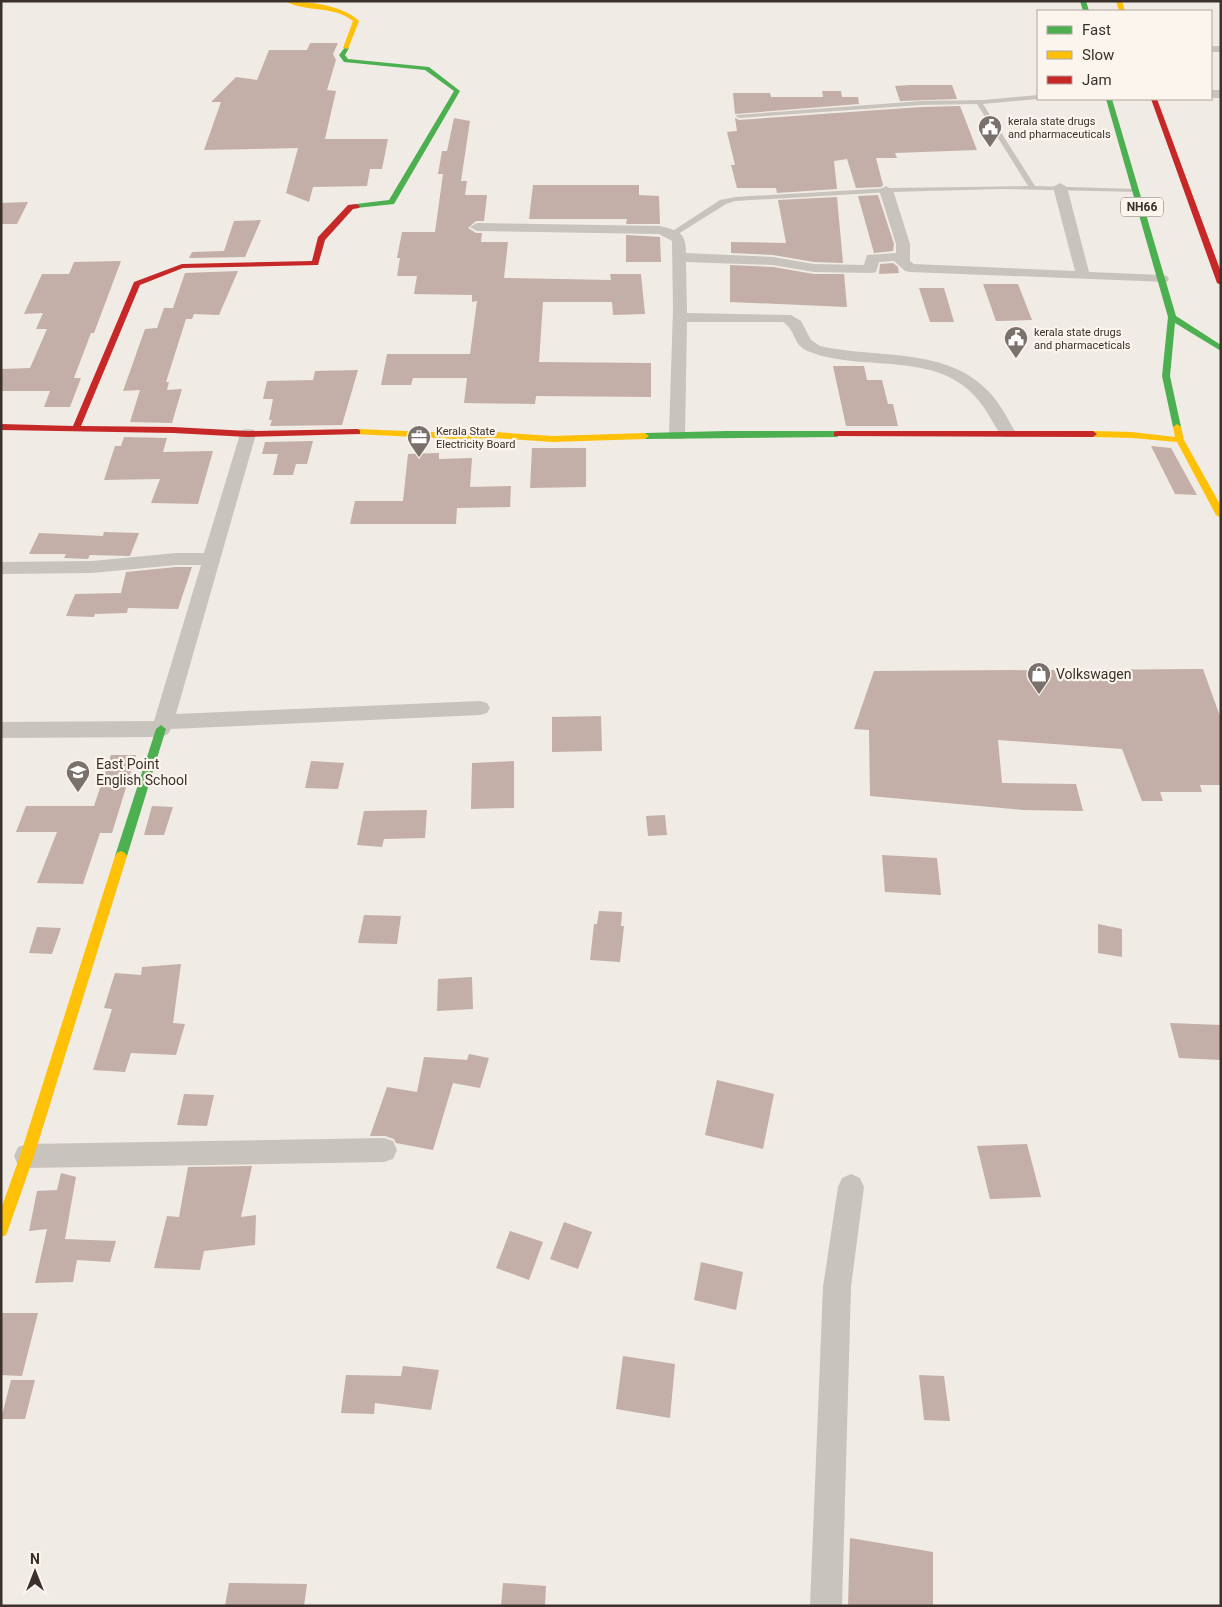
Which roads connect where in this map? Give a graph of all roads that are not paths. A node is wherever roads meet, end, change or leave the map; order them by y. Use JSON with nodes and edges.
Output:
{"nodes":[{"id":1,"x":288,"y":1,"type":"edge"},
{"id":2,"x":1037,"y":96,"type":"edge"},
{"id":3,"x":1109,"y":100,"type":"edge"},
{"id":4,"x":1154,"y":100,"type":"edge"},
{"id":5,"x":980,"y":102,"type":"junction"},
{"id":6,"x":739,"y":116,"type":"dead end"},
{"id":7,"x":1032,"y":187,"type":"junction"},
{"id":8,"x":1060,"y":187,"type":"junction"},
{"id":9,"x":886,"y":190,"type":"junction"},
{"id":10,"x":1137,"y":191,"type":"junction"},
{"id":11,"x":477,"y":227,"type":"dead end"},
{"id":12,"x":672,"y":234,"type":"junction"},
{"id":13,"x":679,"y":257,"type":"junction"},
{"id":14,"x":902,"y":261,"type":"junction"},
{"id":15,"x":1083,"y":276,"type":"junction"},
{"id":16,"x":1162,"y":279,"type":"junction"},
{"id":17,"x":1221,"y":283,"type":"edge"},
{"id":18,"x":680,"y":317,"type":"junction"},
{"id":19,"x":1172,"y":317,"type":"junction"},
{"id":20,"x":1221,"y":350,"type":"edge"},
{"id":21,"x":1,"y":427,"type":"edge"},
{"id":22,"x":76,"y":428,"type":"junction"},
{"id":23,"x":1008,"y":433,"type":"junction"},
{"id":24,"x":248,"y":434,"type":"junction"},
{"id":25,"x":677,"y":435,"type":"junction"},
{"id":26,"x":1180,"y":440,"type":"junction"},
{"id":27,"x":1221,"y":515,"type":"edge"},
{"id":28,"x":211,"y":559,"type":"junction"},
{"id":29,"x":1,"y":568,"type":"edge"},
{"id":30,"x":480,"y":708,"type":"dead end"},
{"id":31,"x":163,"y":726,"type":"junction"},
{"id":32,"x":1,"y":730,"type":"edge"},
{"id":33,"x":384,"y":1150,"type":"dead end"},
{"id":34,"x":27,"y":1156,"type":"junction"},
{"id":35,"x":851,"y":1188,"type":"dead end"},
{"id":36,"x":1,"y":1230,"type":"edge"},
{"id":37,"x":826,"y":1606,"type":"edge"}],
"edges":[{"from":1,"to":22,"type":"main road"},
{"from":2,"to":5,"type":"lane"},
{"from":3,"to":10,"type":"main road","number":"NH66"},
{"from":4,"to":17,"type":"main road"},
{"from":5,"to":6,"type":"lane"},
{"from":5,"to":7,"type":"lane"},
{"from":7,"to":8,"type":"lane"},
{"from":7,"to":9,"type":"lane"},
{"from":8,"to":10,"type":"lane"},
{"from":8,"to":15,"type":"street"},
{"from":9,"to":12,"type":"lane"},
{"from":9,"to":14,"type":"street"},
{"from":10,"to":16,"type":"main road","number":"NH66"},
{"from":11,"to":12,"type":"street"},
{"from":12,"to":13,"type":"street"},
{"from":13,"to":14,"type":"street"},
{"from":13,"to":18,"type":"street"},
{"from":14,"to":15,"type":"street"},
{"from":15,"to":16,"type":"street"},
{"from":16,"to":19,"type":"main road","number":"NH66"},
{"from":18,"to":23,"type":"street"},
{"from":18,"to":25,"type":"street"},
{"from":19,"to":20,"type":"main road"},
{"from":19,"to":26,"type":"main road","number":"NH66"},
{"from":21,"to":22,"type":"main road"},
{"from":22,"to":24,"type":"main road"},
{"from":23,"to":25,"type":"main road"},
{"from":23,"to":26,"type":"main road"},
{"from":24,"to":25,"type":"main road"},
{"from":24,"to":28,"type":"street"},
{"from":26,"to":27,"type":"main road","number":"NH66"},
{"from":28,"to":29,"type":"street"},
{"from":28,"to":31,"type":"street"},
{"from":30,"to":31,"type":"street"},
{"from":31,"to":32,"type":"street"},
{"from":31,"to":34,"type":"main road"},
{"from":33,"to":34,"type":"street"},
{"from":34,"to":36,"type":"main road"},
{"from":35,"to":37,"type":"street"}]}
